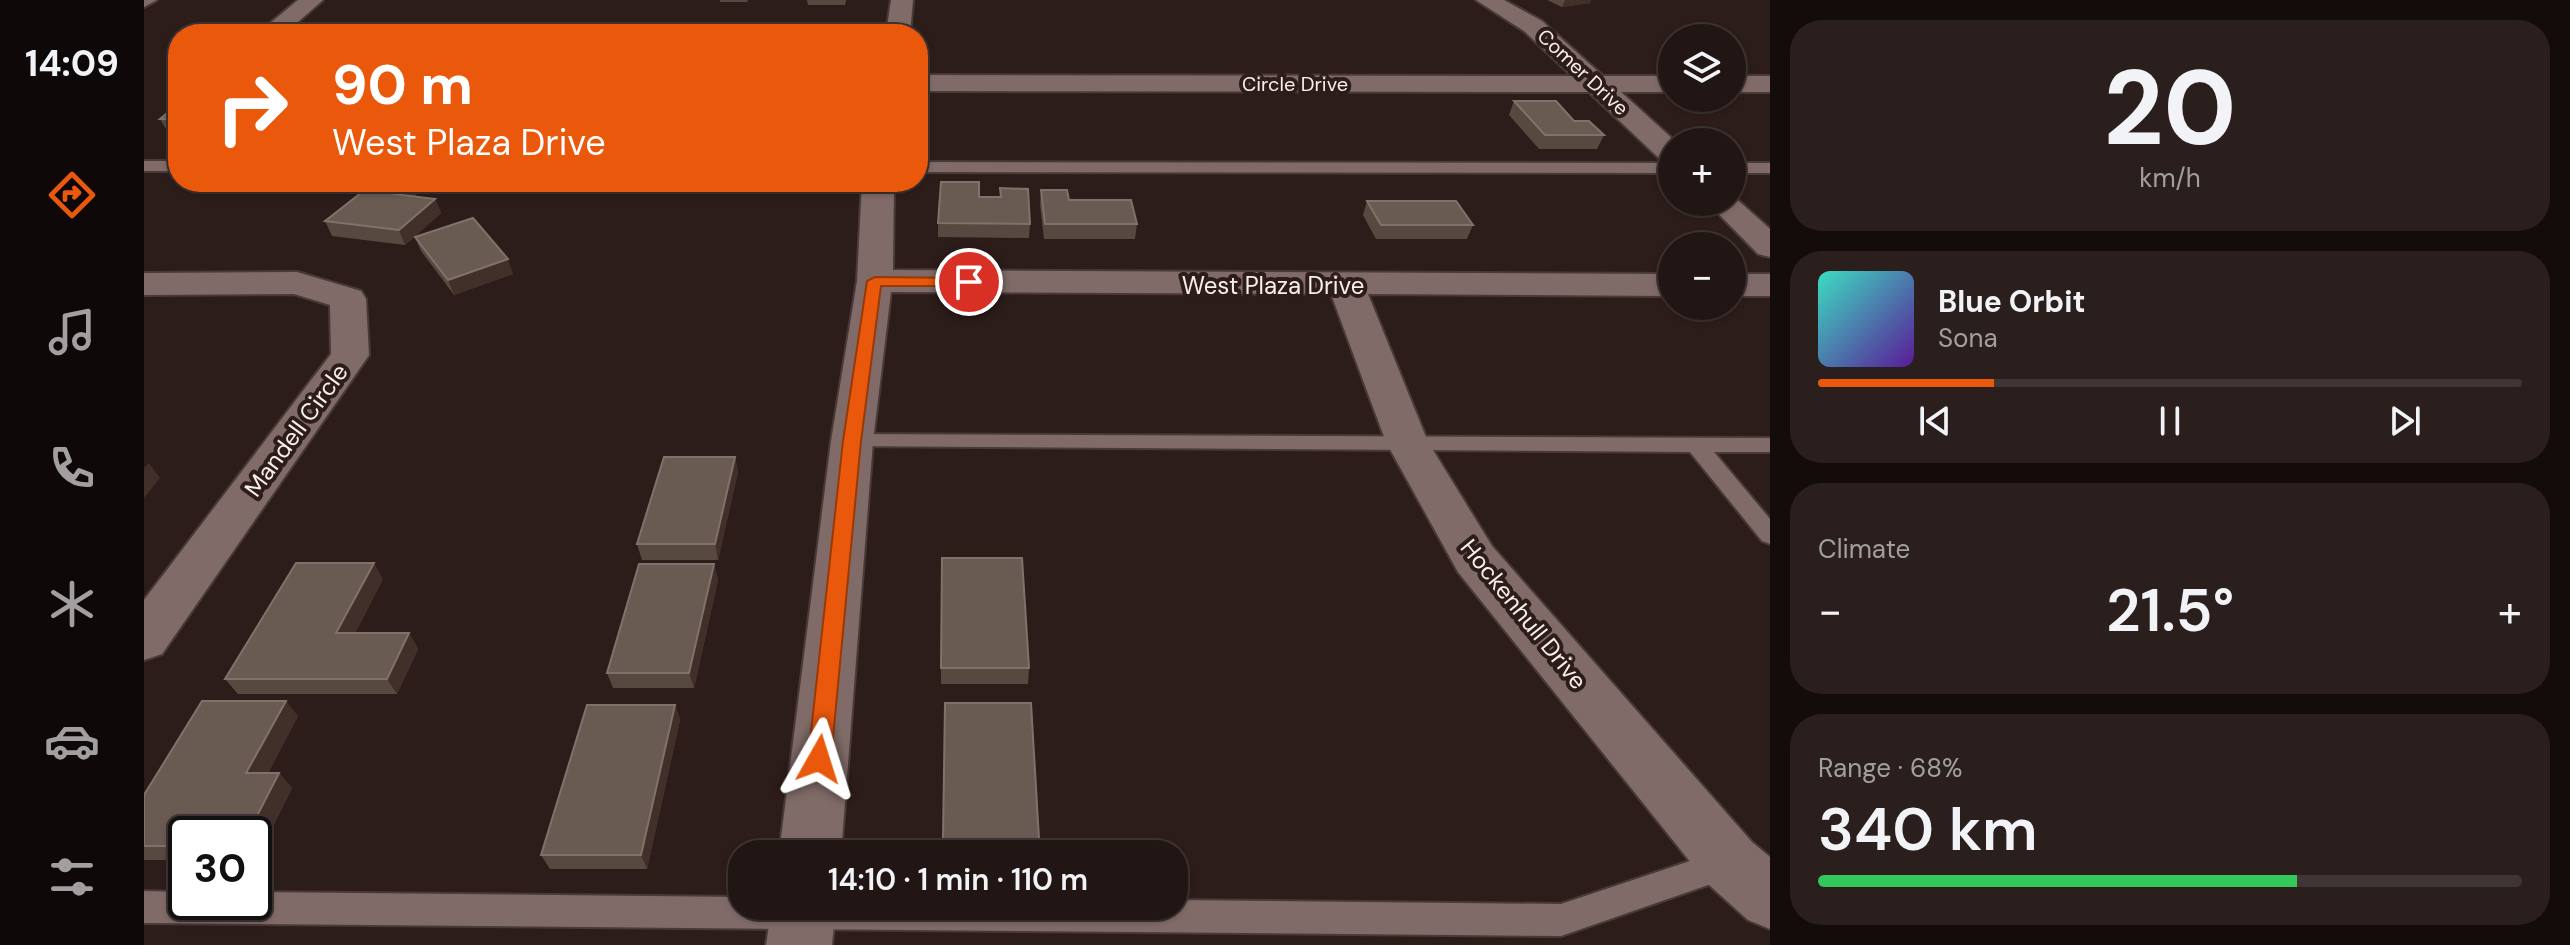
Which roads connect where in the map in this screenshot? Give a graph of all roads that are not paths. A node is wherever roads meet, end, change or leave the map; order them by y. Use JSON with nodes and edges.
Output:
{"nodes":[{"id":1,"x":151,"y":0,"type":"edge"},
{"id":2,"x":312,"y":0,"type":"edge"},
{"id":3,"x":902,"y":0,"type":"edge"},
{"id":4,"x":1487,"y":0,"type":"edge"},
{"id":5,"x":144,"y":4,"type":"edge"},
{"id":6,"x":282,"y":24,"type":"edge"},
{"id":7,"x":899,"y":24,"type":"edge"},
{"id":8,"x":928,"y":83,"type":"edge"},
{"id":9,"x":1596,"y":84,"type":"junction"},
{"id":10,"x":1658,"y":84,"type":"edge"},
{"id":11,"x":1746,"y":84,"type":"edge"},
{"id":12,"x":1770,"y":84,"type":"edge"},
{"id":13,"x":1658,"y":141,"type":"edge"},
{"id":14,"x":144,"y":166,"type":"edge"},
{"id":15,"x":168,"y":166,"type":"edge"},
{"id":16,"x":928,"y":167,"type":"edge"},
{"id":17,"x":1658,"y":168,"type":"edge"},
{"id":18,"x":1746,"y":168,"type":"edge"},
{"id":19,"x":1770,"y":168,"type":"edge"},
{"id":20,"x":878,"y":192,"type":"edge"},
{"id":21,"x":1738,"y":216,"type":"edge"},
{"id":22,"x":1770,"y":247,"type":"edge"},
{"id":23,"x":875,"y":281,"type":"junction"},
{"id":24,"x":144,"y":284,"type":"edge"},
{"id":25,"x":1346,"y":285,"type":"junction"},
{"id":26,"x":1658,"y":285,"type":"edge"},
{"id":27,"x":1746,"y":285,"type":"edge"},
{"id":28,"x":1770,"y":285,"type":"edge"},
{"id":29,"x":852,"y":441,"type":"junction"},
{"id":30,"x":1407,"y":442,"type":"junction"},
{"id":31,"x":1696,"y":445,"type":"junction"},
{"id":32,"x":1770,"y":445,"type":"edge"},
{"id":33,"x":1770,"y":535,"type":"edge"},
{"id":34,"x":144,"y":639,"type":"edge"},
{"id":35,"x":811,"y":840,"type":"edge"},
{"id":36,"x":1730,"y":863,"type":"junction"},
{"id":37,"x":1770,"y":898,"type":"edge"},
{"id":38,"x":728,"y":905,"type":"edge"},
{"id":39,"x":144,"y":907,"type":"edge"},
{"id":40,"x":1188,"y":913,"type":"edge"}],
"edges":[{"from":1,"to":5,"type":"lane"},
{"from":2,"to":6,"type":"street"},
{"from":3,"to":7,"type":"street"},
{"from":4,"to":9,"type":"street","name":"Comer Drive"},
{"from":8,"to":9,"type":"street","name":"Circle Drive"},
{"from":9,"to":10,"type":"street","name":"Circle Drive"},
{"from":9,"to":13,"type":"street","name":"Comer Drive"},
{"from":11,"to":12,"type":"street"},
{"from":14,"to":15,"type":"lane"},
{"from":16,"to":17,"type":"lane"},
{"from":18,"to":19,"type":"lane"},
{"from":20,"to":23,"type":"street"},
{"from":21,"to":22,"type":"street"},
{"from":23,"to":25,"type":"street","name":"West Plaza Drive"},
{"from":23,"to":29,"type":"street"},
{"from":24,"to":34,"type":"street","name":"Mandell Circle"},
{"from":25,"to":26,"type":"street","name":"West Plaza Drive"},
{"from":25,"to":30,"type":"street","name":"Hockenhull Drive"},
{"from":27,"to":28,"type":"street"},
{"from":29,"to":30,"type":"lane"},
{"from":29,"to":35,"type":"street"},
{"from":30,"to":31,"type":"lane"},
{"from":30,"to":36,"type":"street","name":"Hockenhull Drive"},
{"from":31,"to":32,"type":"lane"},
{"from":31,"to":33,"type":"lane"},
{"from":36,"to":37,"type":"street","name":"Hockenhull Drive"},
{"from":36,"to":40,"type":"lane"},
{"from":38,"to":39,"type":"lane"}]}
